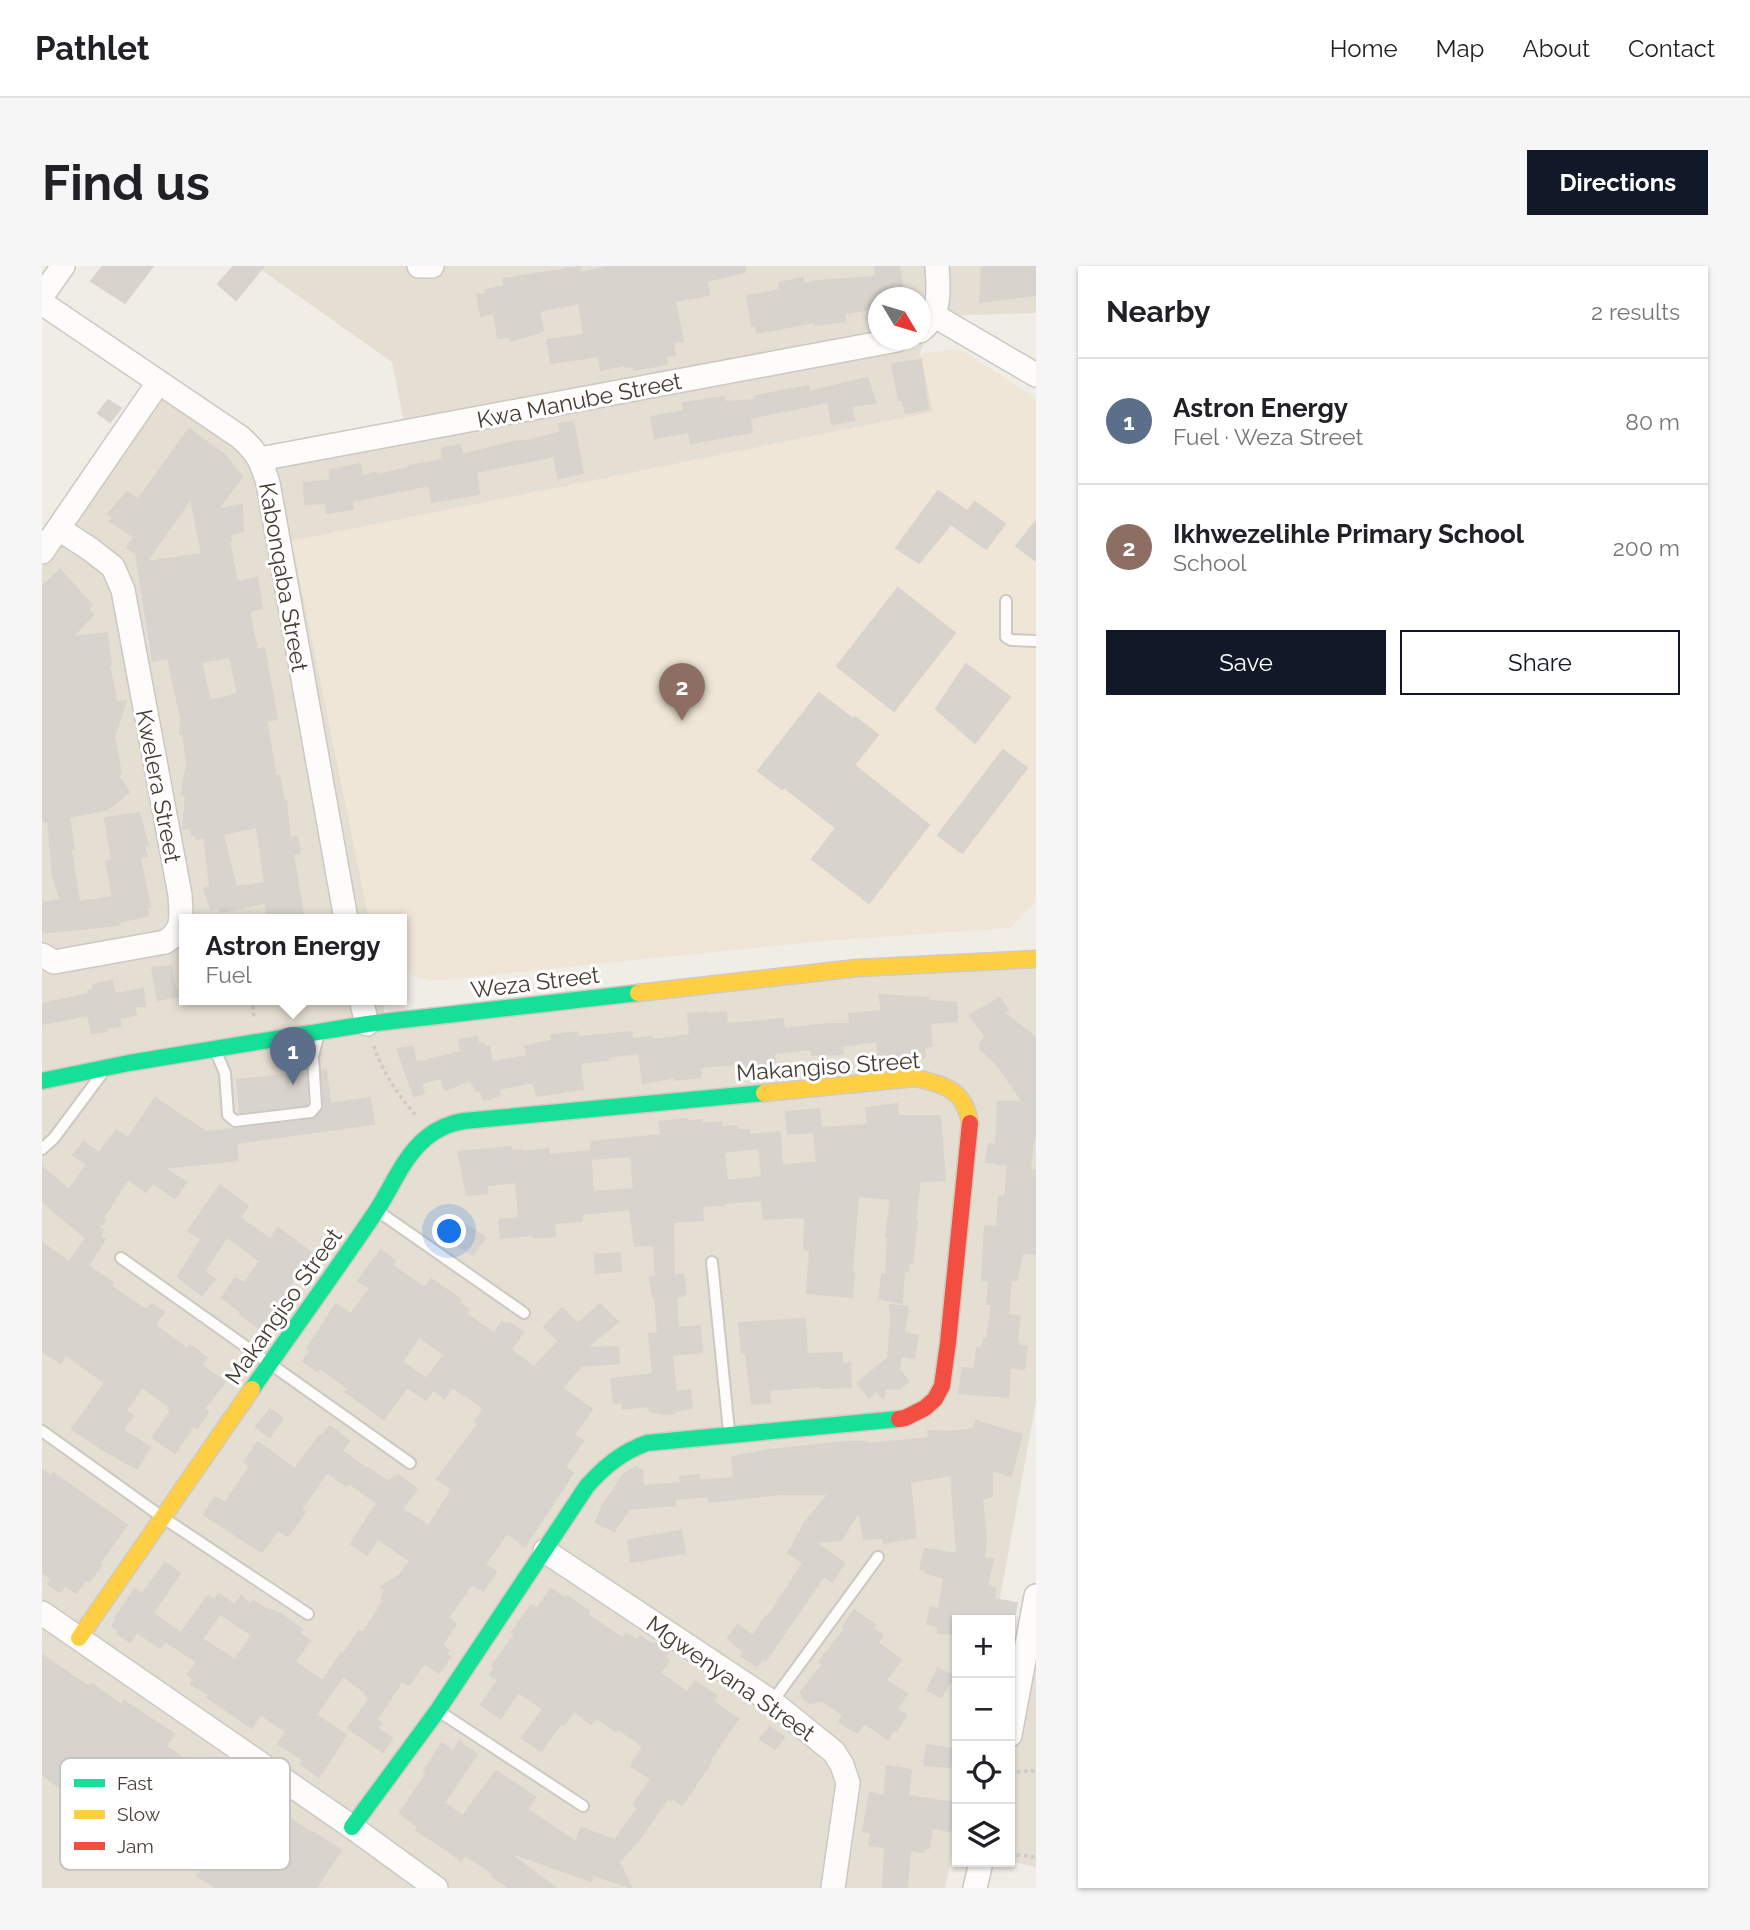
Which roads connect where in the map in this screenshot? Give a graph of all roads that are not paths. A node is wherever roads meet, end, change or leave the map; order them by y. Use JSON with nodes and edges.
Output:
{"nodes":[{"id":1,"x":63,"y":266,"type":"edge"},
{"id":2,"x":419,"y":266,"type":"edge"},
{"id":3,"x":432,"y":266,"type":"edge"},
{"id":4,"x":937,"y":266,"type":"edge"},
{"id":5,"x":42,"y":296,"type":"edge"},
{"id":6,"x":42,"y":303,"type":"edge"},
{"id":7,"x":931,"y":317,"type":"edge"},
{"id":8,"x":931,"y":325,"type":"edge"},
{"id":9,"x":868,"y":345,"type":"edge"},
{"id":10,"x":1036,"y":375,"type":"edge"},
{"id":11,"x":158,"y":383,"type":"junction"},
{"id":12,"x":260,"y":459,"type":"junction"},
{"id":13,"x":59,"y":529,"type":"junction"},
{"id":14,"x":42,"y":552,"type":"edge"},
{"id":15,"x":1006,"y":601,"type":"dead end"},
{"id":16,"x":1036,"y":641,"type":"edge"},
{"id":17,"x":181,"y":914,"type":"edge"},
{"id":18,"x":345,"y":914,"type":"edge"},
{"id":19,"x":179,"y":928,"type":"edge"},
{"id":20,"x":42,"y":955,"type":"edge"},
{"id":21,"x":1036,"y":959,"type":"edge"},
{"id":22,"x":363,"y":1005,"type":"edge"},
{"id":23,"x":367,"y":1024,"type":"junction"},
{"id":24,"x":318,"y":1032,"type":"junction"},
{"id":25,"x":215,"y":1049,"type":"junction"},
{"id":26,"x":106,"y":1068,"type":"junction"},
{"id":27,"x":42,"y":1081,"type":"edge"},
{"id":28,"x":42,"y":1149,"type":"edge"},
{"id":29,"x":377,"y":1210,"type":"junction"},
{"id":30,"x":121,"y":1258,"type":"dead end"},
{"id":31,"x":712,"y":1262,"type":"dead end"},
{"id":32,"x":524,"y":1312,"type":"dead end"},
{"id":33,"x":270,"y":1364,"type":"junction"},
{"id":34,"x":42,"y":1431,"type":"edge"},
{"id":35,"x":729,"y":1434,"type":"junction"},
{"id":36,"x":410,"y":1463,"type":"dead end"},
{"id":37,"x":162,"y":1517,"type":"junction"},
{"id":38,"x":545,"y":1551,"type":"junction"},
{"id":39,"x":877,"y":1557,"type":"dead end"},
{"id":40,"x":1036,"y":1596,"type":"edge"},
{"id":41,"x":42,"y":1613,"type":"edge"},
{"id":42,"x":308,"y":1614,"type":"dead end"},
{"id":43,"x":79,"y":1638,"type":"junction"},
{"id":44,"x":772,"y":1702,"type":"junction"},
{"id":45,"x":1015,"y":1708,"type":"edge"},
{"id":46,"x":438,"y":1710,"type":"junction"},
{"id":47,"x":252,"y":1758,"type":"edge"},
{"id":48,"x":290,"y":1784,"type":"edge"},
{"id":49,"x":583,"y":1806,"type":"dead end"},
{"id":50,"x":352,"y":1827,"type":"junction"},
{"id":51,"x":980,"y":1867,"type":"edge"},
{"id":52,"x":436,"y":1888,"type":"edge"},
{"id":53,"x":833,"y":1888,"type":"edge"},
{"id":54,"x":975,"y":1888,"type":"edge"}],
"edges":[{"from":1,"to":5,"type":"street"},
{"from":2,"to":3,"type":"street"},
{"from":4,"to":7,"type":"street"},
{"from":6,"to":11,"type":"street","name":"Kabonqaba Street"},
{"from":8,"to":10,"type":"street"},
{"from":9,"to":12,"type":"street","name":"Kwa Manube Street"},
{"from":11,"to":12,"type":"street","name":"Kabonqaba Street"},
{"from":11,"to":13,"type":"street"},
{"from":12,"to":18,"type":"street","name":"Kabonqaba Street"},
{"from":13,"to":14,"type":"street"},
{"from":13,"to":17,"type":"street","name":"Kwelera Street"},
{"from":15,"to":16,"type":"lane"},
{"from":19,"to":20,"type":"street","name":"Kwelera Street"},
{"from":21,"to":23,"type":"street","name":"Weza Street"},
{"from":22,"to":23,"type":"street"},
{"from":23,"to":24,"type":"street","name":"Weza Street"},
{"from":24,"to":25,"type":"street","name":"Weza Street"},
{"from":24,"to":25,"type":"lane"},
{"from":25,"to":26,"type":"street","name":"Weza Street"},
{"from":26,"to":27,"type":"street","name":"Weza Street"},
{"from":26,"to":28,"type":"lane"},
{"from":29,"to":32,"type":"lane"},
{"from":29,"to":33,"type":"street","name":"Makangiso Street"},
{"from":29,"to":35,"type":"street","name":"Makangiso Street"},
{"from":30,"to":33,"type":"lane"},
{"from":31,"to":35,"type":"lane"},
{"from":33,"to":36,"type":"lane"},
{"from":33,"to":37,"type":"street","name":"Makangiso Street"},
{"from":34,"to":37,"type":"lane"},
{"from":35,"to":38,"type":"street","name":"Makangiso Street"},
{"from":37,"to":42,"type":"lane"},
{"from":37,"to":43,"type":"street","name":"Makangiso Street"},
{"from":38,"to":44,"type":"street","name":"Mgwenyana Street"},
{"from":38,"to":46,"type":"street","name":"Makangiso Street"},
{"from":39,"to":44,"type":"lane"},
{"from":40,"to":45,"type":"street"},
{"from":41,"to":43,"type":"street"},
{"from":43,"to":47,"type":"street"},
{"from":44,"to":53,"type":"street","name":"Mgwenyana Street"},
{"from":46,"to":49,"type":"lane"},
{"from":46,"to":50,"type":"street","name":"Makangiso Street"},
{"from":48,"to":50,"type":"street"},
{"from":50,"to":52,"type":"street"},
{"from":51,"to":54,"type":"street"}]}
